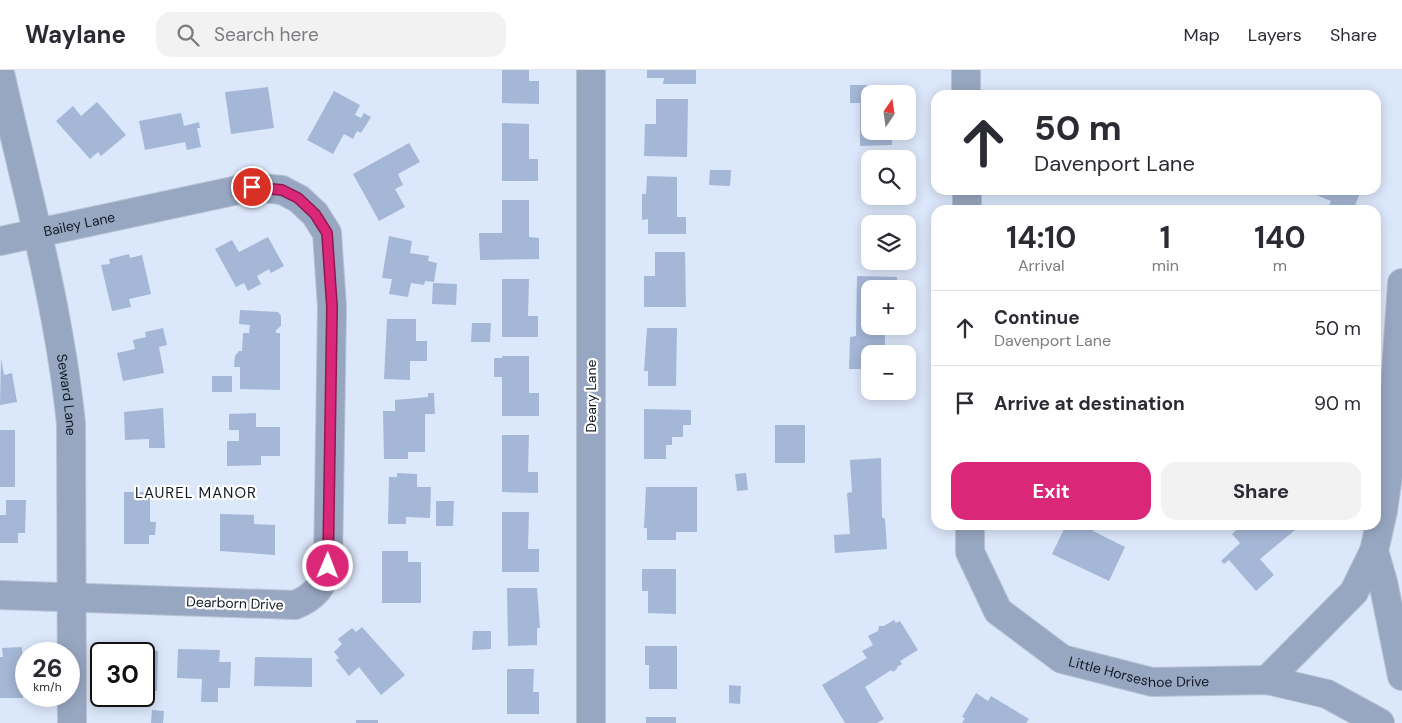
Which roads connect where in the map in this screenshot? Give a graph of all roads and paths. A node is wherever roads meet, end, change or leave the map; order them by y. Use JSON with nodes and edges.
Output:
{"nodes":[{"id":1,"x":591,"y":70,"type":"edge"},
{"id":2,"x":966,"y":70,"type":"edge"},
{"id":3,"x":0,"y":73,"type":"edge"},
{"id":4,"x":966,"y":90,"type":"edge"},
{"id":5,"x":36,"y":232,"type":"junction"},
{"id":6,"x":0,"y":241,"type":"edge"},
{"id":7,"x":1402,"y":283,"type":"edge"},
{"id":8,"x":331,"y":415,"type":"joint"},
{"id":9,"x":1381,"y":520,"type":"edge"},
{"id":10,"x":970,"y":530,"type":"edge"},
{"id":11,"x":1379,"y":530,"type":"edge"},
{"id":12,"x":1374,"y":551,"type":"junction"},
{"id":13,"x":0,"y":595,"type":"edge"},
{"id":14,"x":73,"y":597,"type":"junction"},
{"id":15,"x":1402,"y":676,"type":"edge"},
{"id":16,"x":1267,"y":680,"type":"junction"},
{"id":17,"x":591,"y":722,"type":"edge"},
{"id":18,"x":72,"y":723,"type":"edge"},
{"id":19,"x":1380,"y":723,"type":"edge"}],
"edges":[{"from":1,"to":17,"type":"street","name":"Deary Lane"},
{"from":2,"to":4,"type":"street"},
{"from":3,"to":5,"type":"street","name":"Seward Lane"},
{"from":5,"to":6,"type":"street","name":"Bailey Lane"},
{"from":5,"to":8,"type":"street","name":"Bailey Lane"},
{"from":5,"to":14,"type":"street","name":"Seward Lane"},
{"from":7,"to":9,"type":"street"},
{"from":8,"to":14,"type":"street","name":"Dearborn Drive"},
{"from":10,"to":16,"type":"street","name":"Little Horseshoe Drive"},
{"from":11,"to":12,"type":"street"},
{"from":12,"to":15,"type":"street"},
{"from":12,"to":16,"type":"street"},
{"from":13,"to":14,"type":"street","name":"Dearborn Drive"},
{"from":14,"to":18,"type":"street","name":"Seward Lane"},
{"from":16,"to":19,"type":"street","name":"Little Horseshoe Drive"}]}
